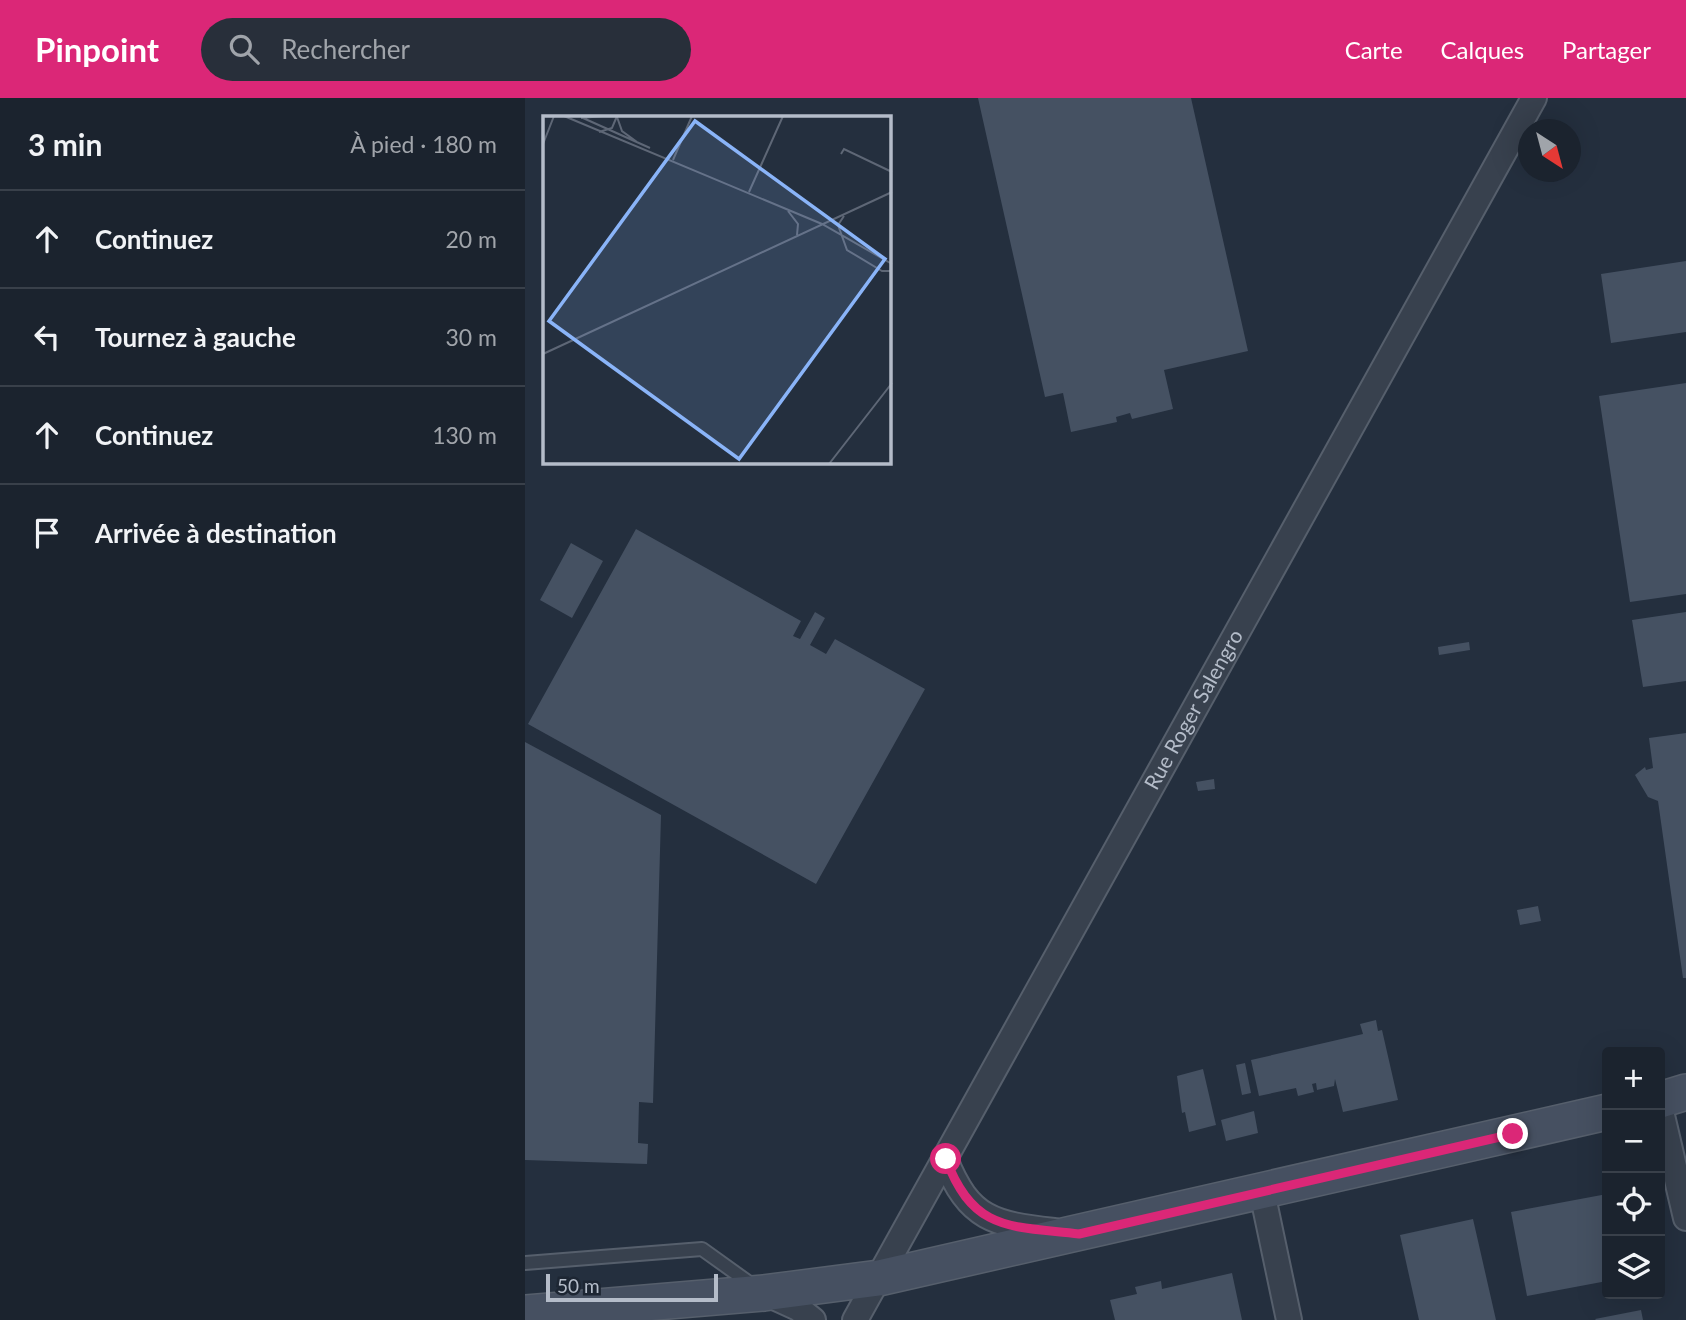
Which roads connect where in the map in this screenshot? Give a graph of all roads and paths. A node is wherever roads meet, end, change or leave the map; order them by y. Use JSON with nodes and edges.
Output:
{"nodes":[{"id":1,"x":1534,"y":98,"type":"edge"},
{"id":2,"x":1686,"y":1094,"type":"edge"},
{"id":3,"x":1665,"y":1099,"type":"edge"},
{"id":4,"x":1661,"y":1110,"type":"edge"},
{"id":5,"x":1602,"y":1113,"type":"edge"},
{"id":6,"x":946,"y":1159,"type":"junction"},
{"id":7,"x":1262,"y":1192,"type":"junction"},
{"id":8,"x":1686,"y":1218,"type":"edge"},
{"id":9,"x":1079,"y":1234,"type":"junction"},
{"id":10,"x":525,"y":1263,"type":"edge"},
{"id":11,"x":879,"y":1278,"type":"junction"},
{"id":12,"x":764,"y":1293,"type":"junction"},
{"id":13,"x":525,"y":1314,"type":"edge"},
{"id":14,"x":813,"y":1320,"type":"edge"},
{"id":15,"x":855,"y":1320,"type":"edge"},
{"id":16,"x":1289,"y":1320,"type":"edge"}],
"edges":[{"from":1,"to":6,"type":"street","name":"Rue Roger Salengro"},
{"from":2,"to":3,"type":"street"},
{"from":4,"to":8,"type":"street"},
{"from":5,"to":7,"type":"street"},
{"from":6,"to":9,"type":"street"},
{"from":6,"to":11,"type":"street","name":"Rue Roger Salengro"},
{"from":7,"to":9,"type":"street"},
{"from":7,"to":16,"type":"street"},
{"from":9,"to":11,"type":"street"},
{"from":10,"to":12,"type":"lane"},
{"from":11,"to":12,"type":"street"},
{"from":11,"to":15,"type":"street","name":"Rue Roger Salengro"},
{"from":12,"to":13,"type":"street"},
{"from":12,"to":14,"type":"street"}]}
